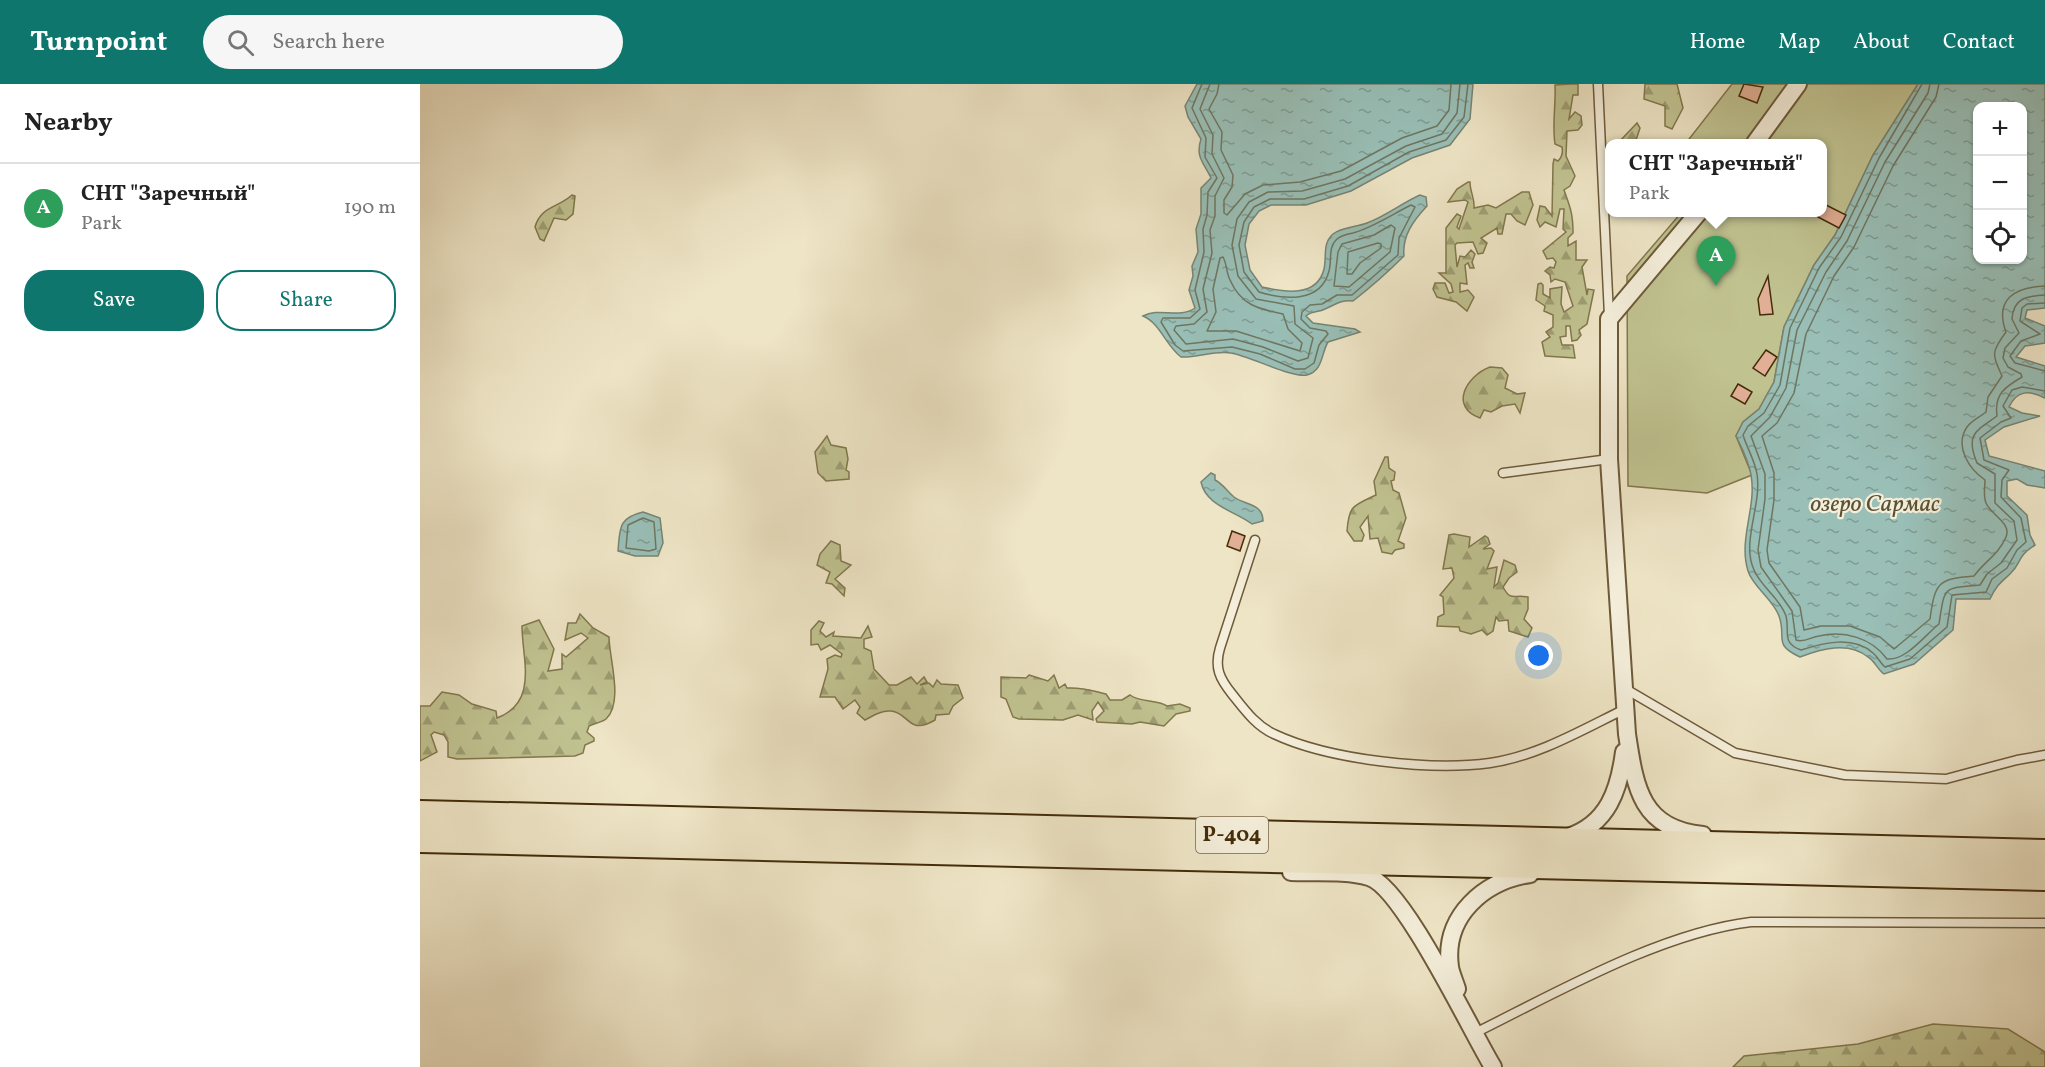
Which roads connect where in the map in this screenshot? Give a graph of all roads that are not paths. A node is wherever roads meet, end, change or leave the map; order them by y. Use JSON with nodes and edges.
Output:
{"nodes":[{"id":1,"x":1598,"y":84,"type":"edge"},
{"id":2,"x":1798,"y":84,"type":"edge"},
{"id":3,"x":1759,"y":139,"type":"edge"},
{"id":4,"x":1696,"y":217,"type":"edge"},
{"id":5,"x":1609,"y":319,"type":"junction"},
{"id":6,"x":1609,"y":459,"type":"junction"},
{"id":7,"x":1503,"y":473,"type":"dead end"},
{"id":8,"x":1255,"y":540,"type":"dead end"},
{"id":9,"x":1624,"y":688,"type":"junction"},
{"id":10,"x":1625,"y":709,"type":"junction"},
{"id":11,"x":1627,"y":734,"type":"junction"},
{"id":12,"x":2045,"y":755,"type":"edge"},
{"id":13,"x":420,"y":815,"type":"edge"},
{"id":14,"x":420,"y":838,"type":"edge"},
{"id":15,"x":1531,"y":843,"type":"junction"},
{"id":16,"x":1880,"y":851,"type":"junction"},
{"id":17,"x":1093,"y":854,"type":"junction"},
{"id":18,"x":2045,"y":854,"type":"edge"},
{"id":19,"x":1583,"y":866,"type":"junction"},
{"id":20,"x":2045,"y":876,"type":"edge"},
{"id":21,"x":2045,"y":923,"type":"edge"},
{"id":22,"x":1470,"y":1026,"type":"junction"},
{"id":23,"x":1493,"y":1067,"type":"edge"}],
"edges":[{"from":1,"to":5,"type":"lane"},
{"from":2,"to":3,"type":"street"},
{"from":4,"to":5,"type":"street"},
{"from":5,"to":6,"type":"street"},
{"from":6,"to":7,"type":"lane"},
{"from":6,"to":9,"type":"street"},
{"from":8,"to":10,"type":"lane"},
{"from":9,"to":10,"type":"street"},
{"from":9,"to":12,"type":"lane"},
{"from":10,"to":11,"type":"street"},
{"from":11,"to":15,"type":"street"},
{"from":11,"to":16,"type":"street"},
{"from":13,"to":15,"type":"highway","number":"Р-404"},
{"from":14,"to":17,"type":"highway","number":"Р-404"},
{"from":15,"to":16,"type":"highway","number":"Р-404"},
{"from":16,"to":18,"type":"highway","number":"Р-404"},
{"from":17,"to":19,"type":"highway","number":"Р-404"},
{"from":17,"to":22,"type":"street"},
{"from":19,"to":20,"type":"highway","number":"Р-404"},
{"from":19,"to":22,"type":"street"},
{"from":21,"to":22,"type":"lane"},
{"from":22,"to":23,"type":"street"}]}
